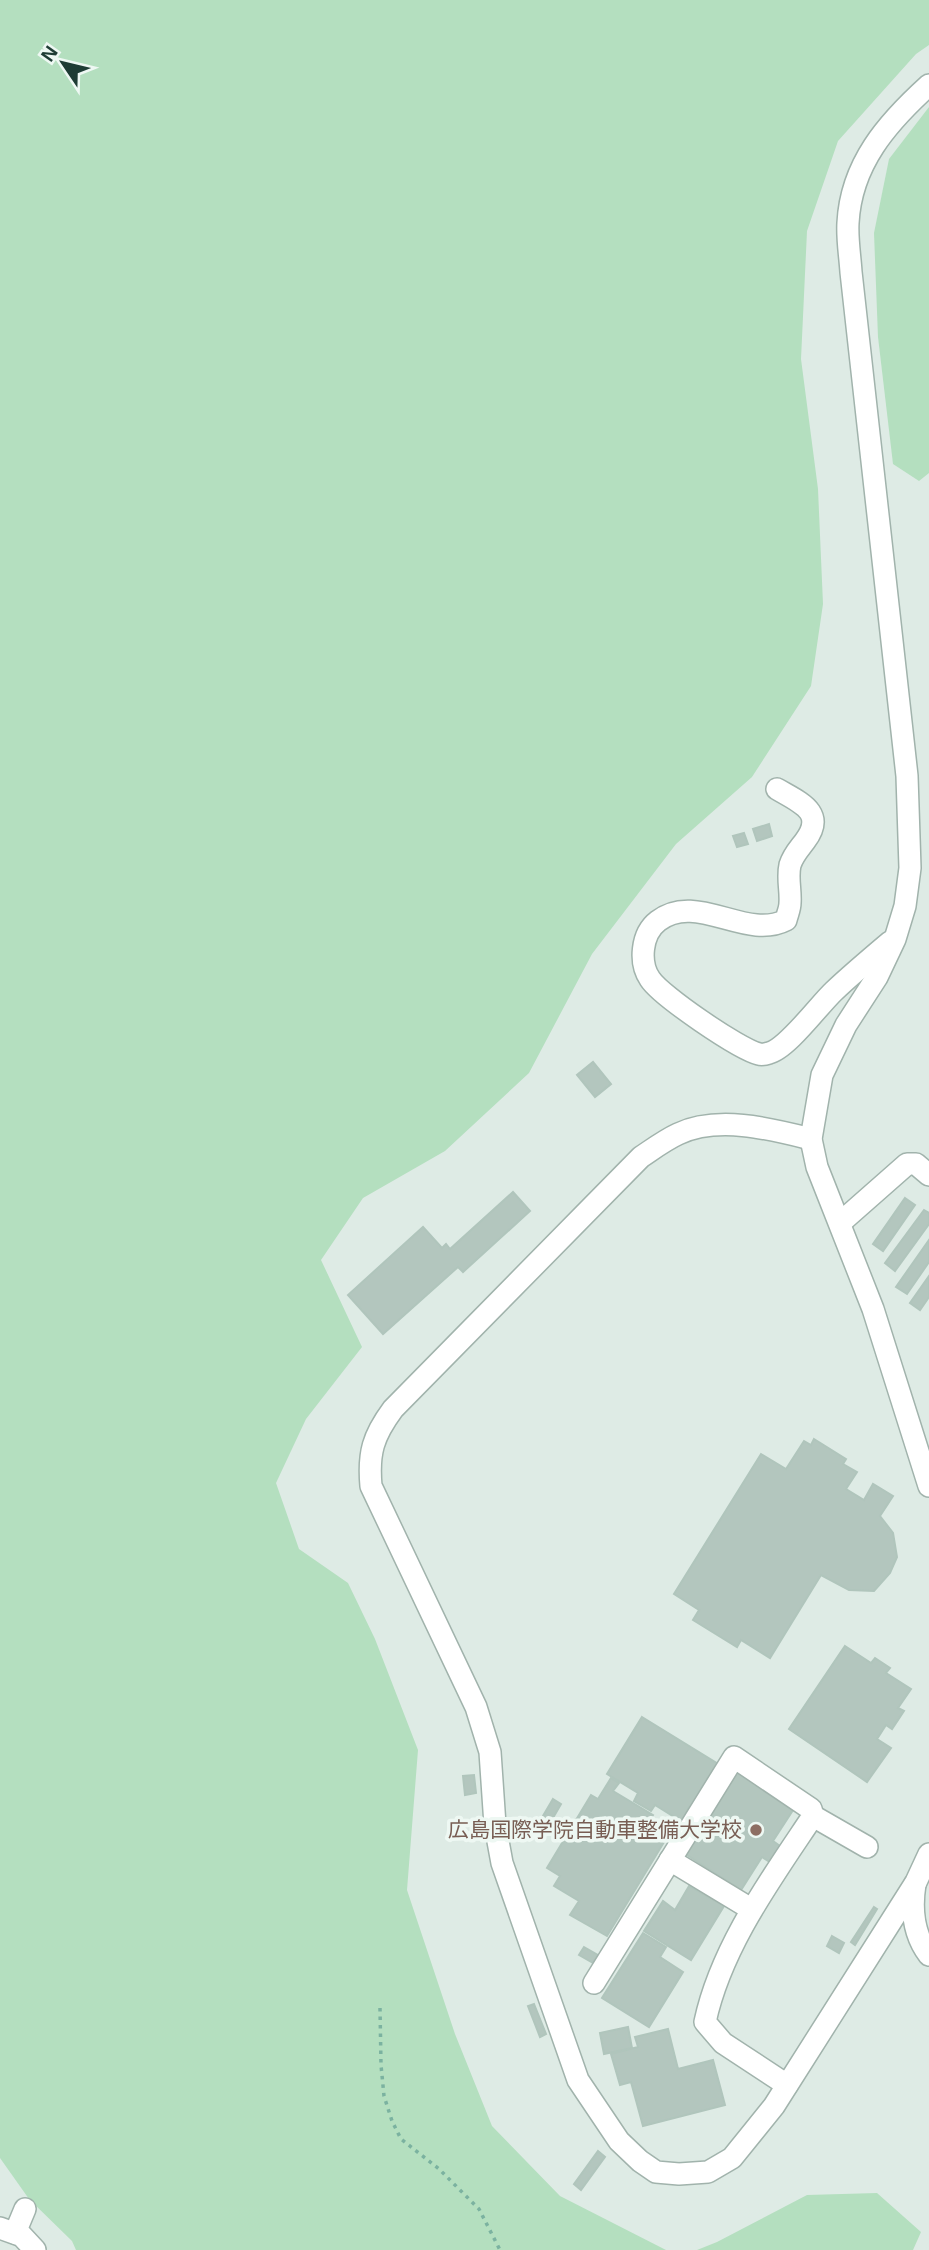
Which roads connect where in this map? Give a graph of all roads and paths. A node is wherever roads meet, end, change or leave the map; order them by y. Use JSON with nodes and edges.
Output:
{"nodes":[{"id":1,"x":929,"y":85,"type":"edge"},
{"id":2,"x":777,"y":789,"type":"dead end"},
{"id":3,"x":895,"y":939,"type":"junction"},
{"id":4,"x":811,"y":1139,"type":"junction"},
{"id":5,"x":929,"y":1175,"type":"edge"},
{"id":6,"x":840,"y":1223,"type":"junction"},
{"id":7,"x":929,"y":1486,"type":"edge"},
{"id":8,"x":813,"y":1816,"type":"junction"},
{"id":9,"x":867,"y":1847,"type":"dead end"},
{"id":10,"x":929,"y":1854,"type":"edge"},
{"id":11,"x":670,"y":1860,"type":"junction"},
{"id":12,"x":916,"y":1882,"type":"junction"},
{"id":13,"x":751,"y":1909,"type":"junction"},
{"id":14,"x":929,"y":1955,"type":"edge"},
{"id":15,"x":594,"y":1983,"type":"dead end"},
{"id":16,"x":380,"y":2008,"type":"dead end"},
{"id":17,"x":787,"y":2085,"type":"junction"},
{"id":18,"x":25,"y":2209,"type":"dead end"},
{"id":19,"x":7,"y":2230,"type":"edge"},
{"id":20,"x":35,"y":2250,"type":"edge"},
{"id":21,"x":500,"y":2250,"type":"edge"}],
"edges":[{"from":1,"to":3,"type":"street"},
{"from":2,"to":3,"type":"street"},
{"from":3,"to":4,"type":"street"},
{"from":4,"to":6,"type":"street"},
{"from":4,"to":17,"type":"street"},
{"from":5,"to":6,"type":"street"},
{"from":6,"to":7,"type":"street"},
{"from":8,"to":9,"type":"street"},
{"from":8,"to":11,"type":"street"},
{"from":8,"to":13,"type":"street"},
{"from":10,"to":12,"type":"street"},
{"from":11,"to":13,"type":"street"},
{"from":11,"to":15,"type":"street"},
{"from":12,"to":14,"type":"street"},
{"from":12,"to":17,"type":"street"},
{"from":13,"to":17,"type":"street"},
{"from":16,"to":21,"type":"path"},
{"from":18,"to":19,"type":"street"},
{"from":19,"to":20,"type":"street"}]}
